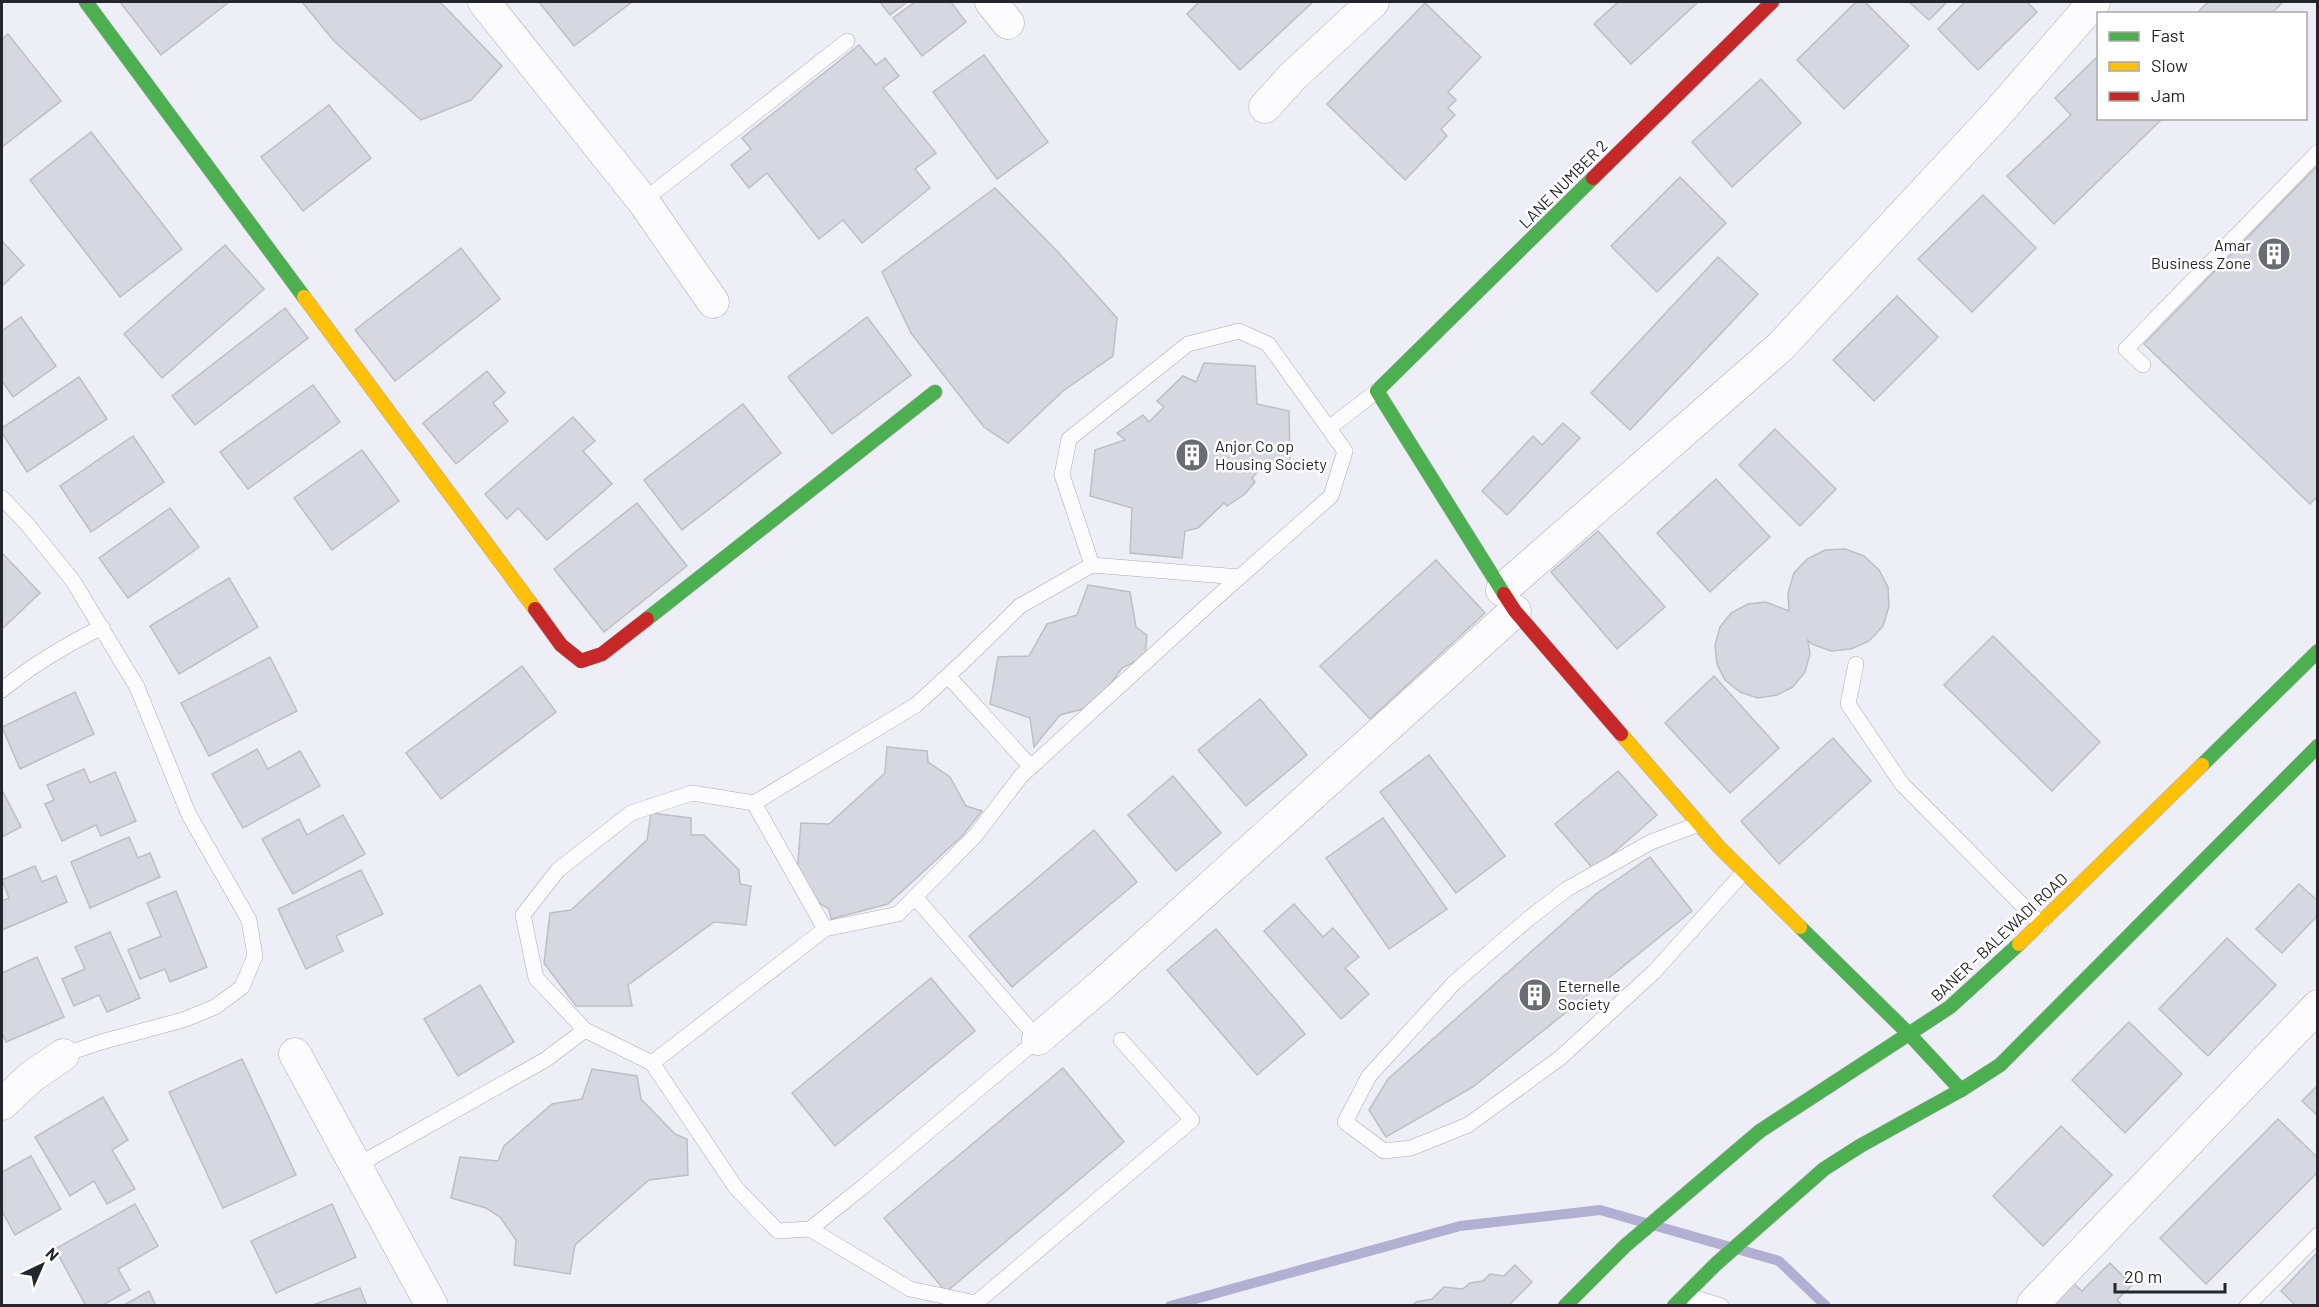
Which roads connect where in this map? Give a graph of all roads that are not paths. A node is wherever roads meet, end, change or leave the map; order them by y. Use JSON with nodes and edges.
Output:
{"nodes":[{"id":1,"x":86,"y":2,"type":"edge"},
{"id":2,"x":484,"y":2,"type":"edge"},
{"id":3,"x":1373,"y":2,"type":"edge"},
{"id":4,"x":1772,"y":2,"type":"edge"},
{"id":5,"x":2094,"y":2,"type":"edge"},
{"id":6,"x":847,"y":40,"type":"dead end"},
{"id":7,"x":1265,"y":106,"type":"dead end"},
{"id":8,"x":2318,"y":152,"type":"edge"},
{"id":9,"x":643,"y":201,"type":"junction"},
{"id":10,"x":713,"y":303,"type":"dead end"},
{"id":11,"x":2143,"y":364,"type":"dead end"},
{"id":12,"x":1377,"y":391,"type":"junction"},
{"id":13,"x":936,"y":392,"type":"dead end"},
{"id":14,"x":1329,"y":428,"type":"junction"},
{"id":15,"x":2,"y":498,"type":"edge"},
{"id":16,"x":1092,"y":565,"type":"junction"},
{"id":17,"x":1239,"y":577,"type":"junction"},
{"id":18,"x":1508,"y":601,"type":"junction"},
{"id":19,"x":102,"y":627,"type":"junction"},
{"id":20,"x":2318,"y":651,"type":"edge"},
{"id":21,"x":1856,"y":664,"type":"dead end"},
{"id":22,"x":948,"y":676,"type":"junction"},
{"id":23,"x":2,"y":690,"type":"edge"},
{"id":24,"x":2318,"y":746,"type":"edge"},
{"id":25,"x":1030,"y":767,"type":"junction"},
{"id":26,"x":754,"y":803,"type":"junction"},
{"id":27,"x":1699,"y":824,"type":"junction"},
{"id":28,"x":1744,"y":872,"type":"junction"},
{"id":29,"x":915,"y":897,"type":"junction"},
{"id":30,"x":2041,"y":924,"type":"junction"},
{"id":31,"x":825,"y":929,"type":"junction"},
{"id":32,"x":2318,"y":1006,"type":"edge"},
{"id":33,"x":585,"y":1030,"type":"junction"},
{"id":34,"x":1910,"y":1035,"type":"junction"},
{"id":35,"x":1038,"y":1039,"type":"junction"},
{"id":36,"x":1121,"y":1040,"type":"dead end"},
{"id":37,"x":295,"y":1054,"type":"dead end"},
{"id":38,"x":63,"y":1055,"type":"joint"},
{"id":39,"x":652,"y":1063,"type":"junction"},
{"id":40,"x":1961,"y":1090,"type":"junction"},
{"id":41,"x":2,"y":1104,"type":"edge"},
{"id":42,"x":356,"y":1167,"type":"junction"},
{"id":43,"x":810,"y":1229,"type":"junction"},
{"id":44,"x":2318,"y":1235,"type":"edge"},
{"id":45,"x":1680,"y":1300,"type":"edge"},
{"id":46,"x":2032,"y":1304,"type":"dead end"},
{"id":47,"x":432,"y":1305,"type":"edge"},
{"id":48,"x":1565,"y":1305,"type":"edge"},
{"id":49,"x":1721,"y":1305,"type":"edge"},
{"id":50,"x":2247,"y":1305,"type":"edge"}],
"edges":[{"from":1,"to":13,"type":"street"},
{"from":2,"to":9,"type":"street"},
{"from":3,"to":7,"type":"street"},
{"from":4,"to":12,"type":"street","name":"LANE NUMBER 2"},
{"from":5,"to":18,"type":"street"},
{"from":6,"to":9,"type":"lane"},
{"from":8,"to":11,"type":"lane"},
{"from":9,"to":10,"type":"street"},
{"from":12,"to":14,"type":"lane"},
{"from":12,"to":18,"type":"street"},
{"from":14,"to":16,"type":"lane"},
{"from":14,"to":17,"type":"lane"},
{"from":15,"to":19,"type":"lane"},
{"from":16,"to":17,"type":"lane"},
{"from":16,"to":22,"type":"lane"},
{"from":17,"to":25,"type":"lane"},
{"from":18,"to":27,"type":"street"},
{"from":18,"to":35,"type":"street"},
{"from":19,"to":23,"type":"lane"},
{"from":19,"to":38,"type":"lane"},
{"from":20,"to":30,"type":"street","name":"BANER - BALEWADI ROAD"},
{"from":21,"to":30,"type":"lane"},
{"from":22,"to":25,"type":"lane"},
{"from":22,"to":26,"type":"lane"},
{"from":24,"to":40,"type":"street"},
{"from":25,"to":29,"type":"lane"},
{"from":26,"to":31,"type":"lane"},
{"from":26,"to":33,"type":"lane"},
{"from":27,"to":28,"type":"street"},
{"from":27,"to":28,"type":"lane"},
{"from":28,"to":34,"type":"street"},
{"from":29,"to":31,"type":"lane"},
{"from":29,"to":35,"type":"lane"},
{"from":30,"to":34,"type":"street","name":"BANER - BALEWADI ROAD"},
{"from":31,"to":39,"type":"lane"},
{"from":32,"to":46,"type":"street"},
{"from":33,"to":39,"type":"lane"},
{"from":33,"to":42,"type":"lane"},
{"from":34,"to":40,"type":"street"},
{"from":34,"to":48,"type":"street","name":"BANER - BALEWADI ROAD"},
{"from":35,"to":43,"type":"lane"},
{"from":36,"to":43,"type":"lane"},
{"from":37,"to":42,"type":"street"},
{"from":38,"to":41,"type":"street"},
{"from":39,"to":43,"type":"lane"},
{"from":40,"to":45,"type":"street"},
{"from":42,"to":47,"type":"street"},
{"from":44,"to":50,"type":"lane"},
{"from":45,"to":49,"type":"lane"}]}
